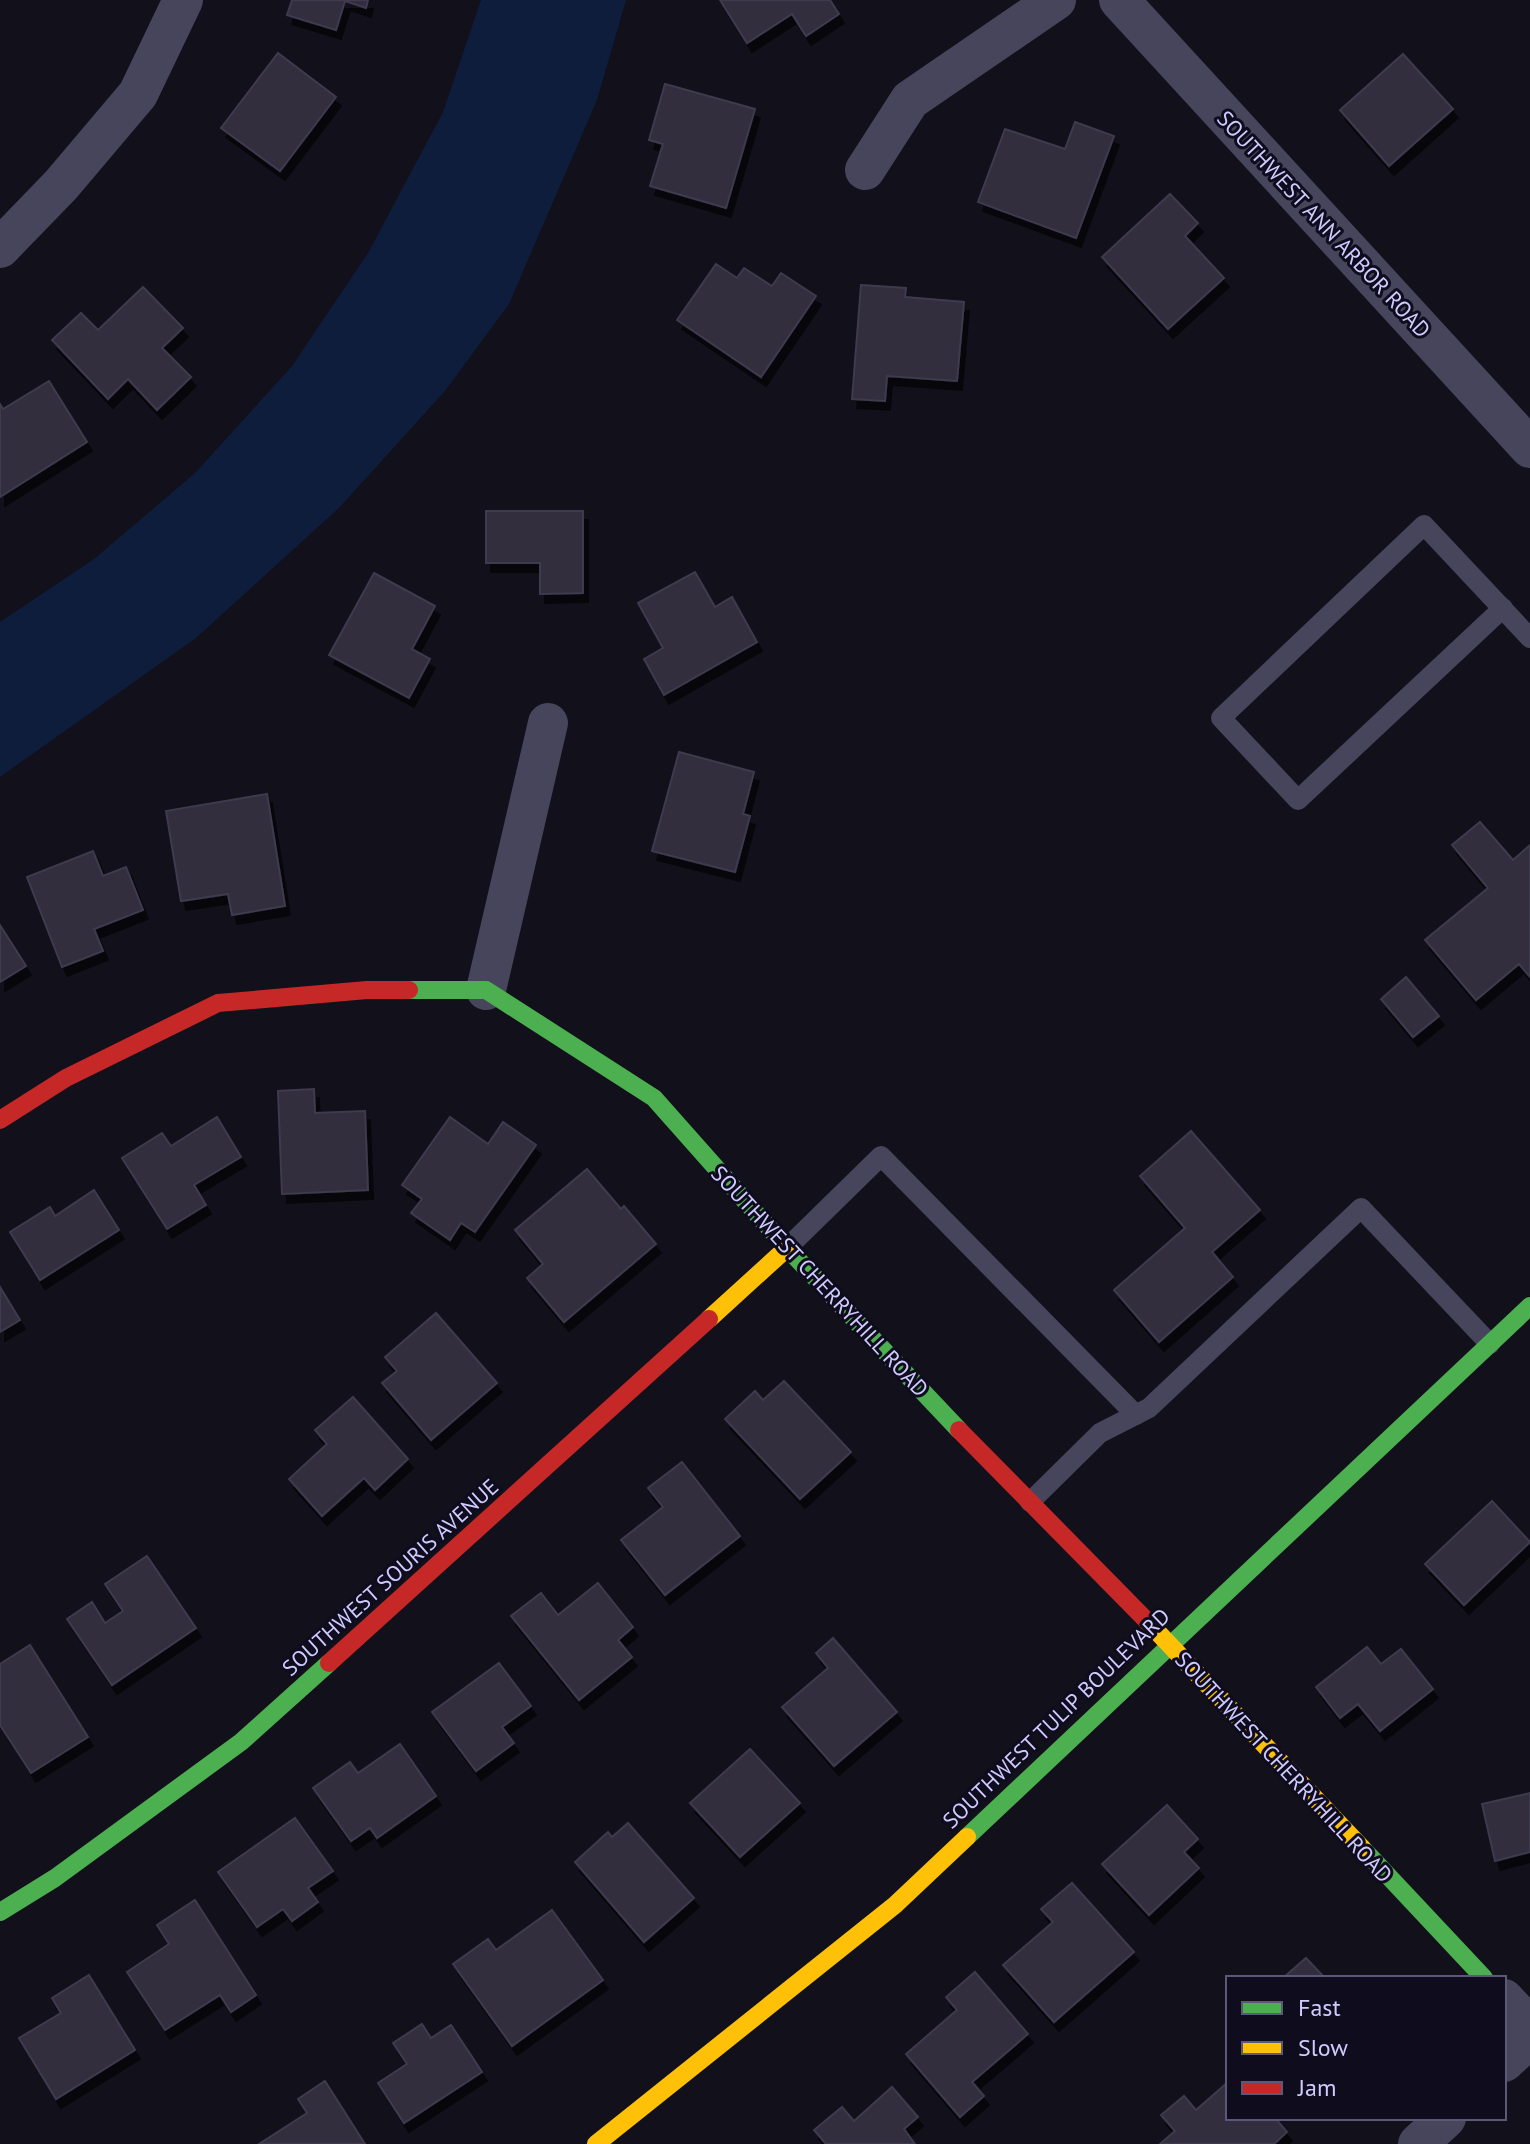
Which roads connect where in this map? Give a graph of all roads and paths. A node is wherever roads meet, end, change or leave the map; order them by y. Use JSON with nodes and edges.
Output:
{"nodes":[{"id":1,"x":183,"y":0,"type":"edge"},
{"id":2,"x":1056,"y":0,"type":"edge"},
{"id":3,"x":1119,"y":0,"type":"edge"},
{"id":4,"x":865,"y":170,"type":"dead end"},
{"id":5,"x":0,"y":248,"type":"edge"},
{"id":6,"x":1530,"y":448,"type":"edge"},
{"id":7,"x":1503,"y":608,"type":"junction"},
{"id":8,"x":1530,"y":638,"type":"edge"},
{"id":9,"x":548,"y":723,"type":"dead end"},
{"id":10,"x":486,"y":990,"type":"junction"},
{"id":11,"x":0,"y":1120,"type":"edge"},
{"id":12,"x":787,"y":1248,"type":"junction"},
{"id":13,"x":1530,"y":1306,"type":"edge"},
{"id":14,"x":1490,"y":1344,"type":"junction"},
{"id":15,"x":1136,"y":1415,"type":"junction"},
{"id":16,"x":1030,"y":1502,"type":"junction"},
{"id":17,"x":1169,"y":1644,"type":"junction"},
{"id":18,"x":0,"y":1912,"type":"edge"},
{"id":19,"x":1482,"y":1976,"type":"edge"},
{"id":20,"x":1506,"y":2001,"type":"edge"},
{"id":21,"x":1530,"y":2027,"type":"edge"},
{"id":22,"x":1530,"y":2038,"type":"edge"},
{"id":23,"x":1506,"y":2060,"type":"edge"},
{"id":24,"x":1444,"y":2120,"type":"edge"},
{"id":25,"x":596,"y":2144,"type":"edge"},
{"id":26,"x":1418,"y":2144,"type":"edge"}],
"edges":[{"from":1,"to":5,"type":"street"},
{"from":2,"to":4,"type":"street"},
{"from":3,"to":6,"type":"street","name":"SOUTHWEST ANN ARBOR ROAD"},
{"from":7,"to":7,"type":"lane"},
{"from":7,"to":8,"type":"lane"},
{"from":9,"to":10,"type":"street"},
{"from":10,"to":11,"type":"street"},
{"from":10,"to":12,"type":"street","name":"SOUTHWEST CHERRYHILL ROAD"},
{"from":12,"to":15,"type":"lane"},
{"from":12,"to":16,"type":"street","name":"SOUTHWEST CHERRYHILL ROAD"},
{"from":12,"to":18,"type":"street","name":"SOUTHWEST SOURIS AVENUE"},
{"from":13,"to":14,"type":"street","name":"SOUTHWEST TULIP BOULEVARD"},
{"from":14,"to":15,"type":"lane"},
{"from":14,"to":17,"type":"street","name":"SOUTHWEST TULIP BOULEVARD"},
{"from":15,"to":16,"type":"lane"},
{"from":16,"to":17,"type":"street","name":"SOUTHWEST CHERRYHILL ROAD"},
{"from":17,"to":19,"type":"street","name":"SOUTHWEST CHERRYHILL ROAD"},
{"from":17,"to":25,"type":"street","name":"SOUTHWEST TULIP BOULEVARD"},
{"from":20,"to":21,"type":"street"},
{"from":22,"to":23,"type":"street"},
{"from":24,"to":26,"type":"street"}]}
